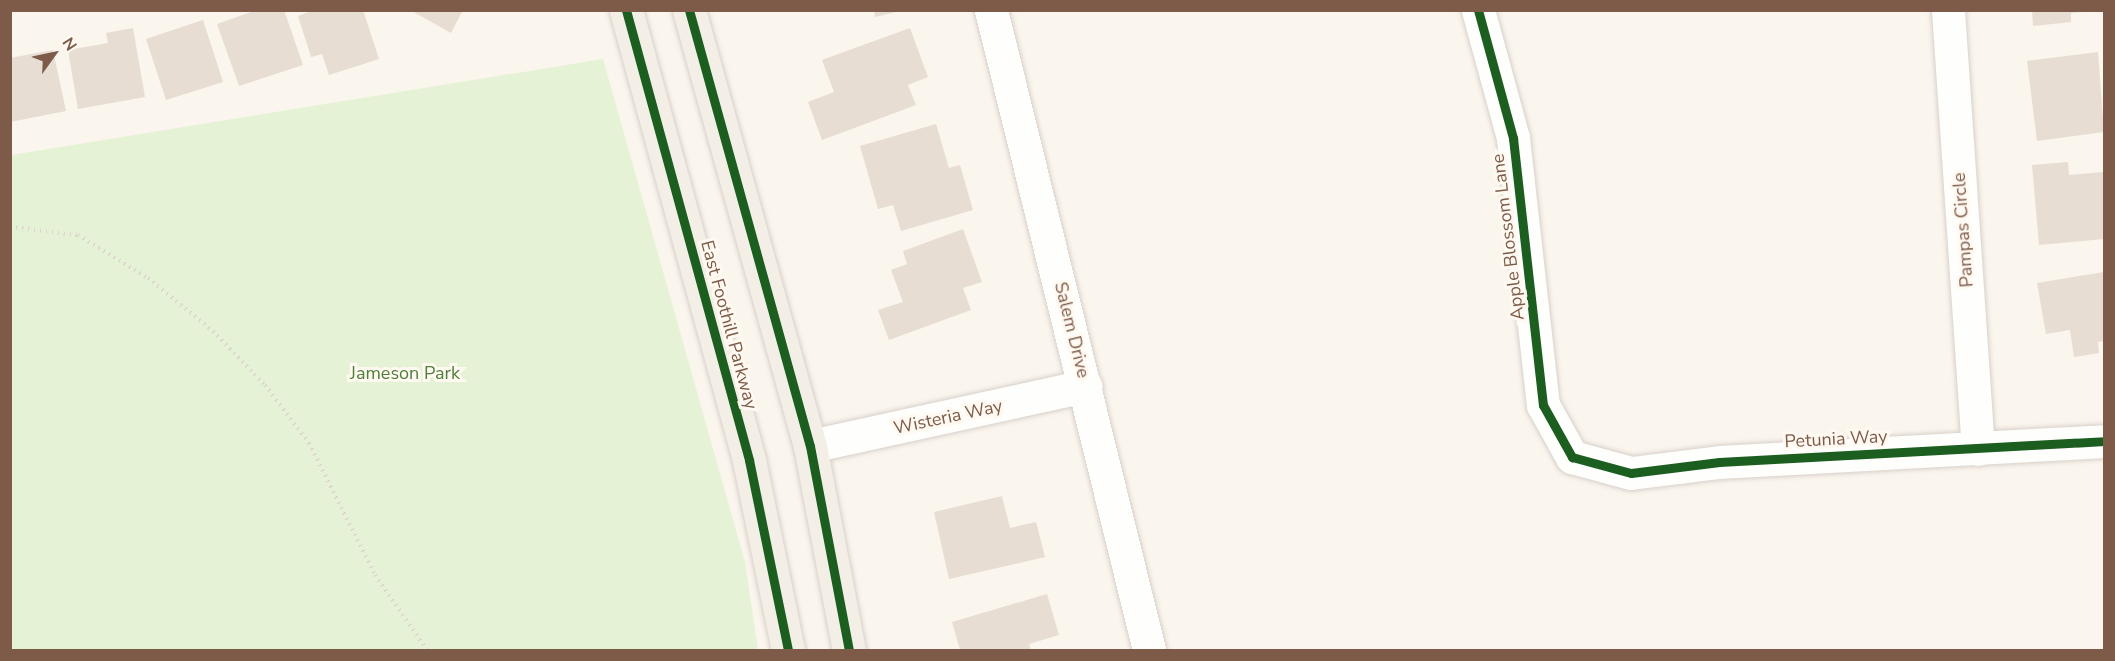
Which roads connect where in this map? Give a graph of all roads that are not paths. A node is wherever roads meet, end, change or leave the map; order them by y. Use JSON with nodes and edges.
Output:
{"nodes":[{"id":1,"x":626,"y":10,"type":"edge"},
{"id":2,"x":689,"y":10,"type":"edge"},
{"id":3,"x":991,"y":10,"type":"edge"},
{"id":4,"x":1478,"y":10,"type":"edge"},
{"id":5,"x":1947,"y":10,"type":"edge"},
{"id":6,"x":1086,"y":386,"type":"junction"},
{"id":7,"x":2104,"y":441,"type":"edge"},
{"id":8,"x":810,"y":446,"type":"junction"},
{"id":9,"x":1978,"y":448,"type":"junction"},
{"id":10,"x":1572,"y":457,"type":"joint"},
{"id":11,"x":789,"y":651,"type":"edge"},
{"id":12,"x":849,"y":651,"type":"edge"},
{"id":13,"x":1149,"y":651,"type":"edge"}],
"edges":[{"from":1,"to":11,"type":"main road","name":"East Foothill Parkway"},
{"from":2,"to":8,"type":"main road"},
{"from":3,"to":6,"type":"street","name":"Salem Drive"},
{"from":4,"to":10,"type":"street","name":"Apple Blossom Lane"},
{"from":5,"to":9,"type":"street","name":"Pampas Circle"},
{"from":6,"to":8,"type":"street","name":"Wisteria Way"},
{"from":6,"to":13,"type":"street","name":"Salem Drive"},
{"from":7,"to":9,"type":"street","name":"Petunia Way"},
{"from":8,"to":12,"type":"main road"},
{"from":9,"to":10,"type":"street","name":"Petunia Way"}]}
